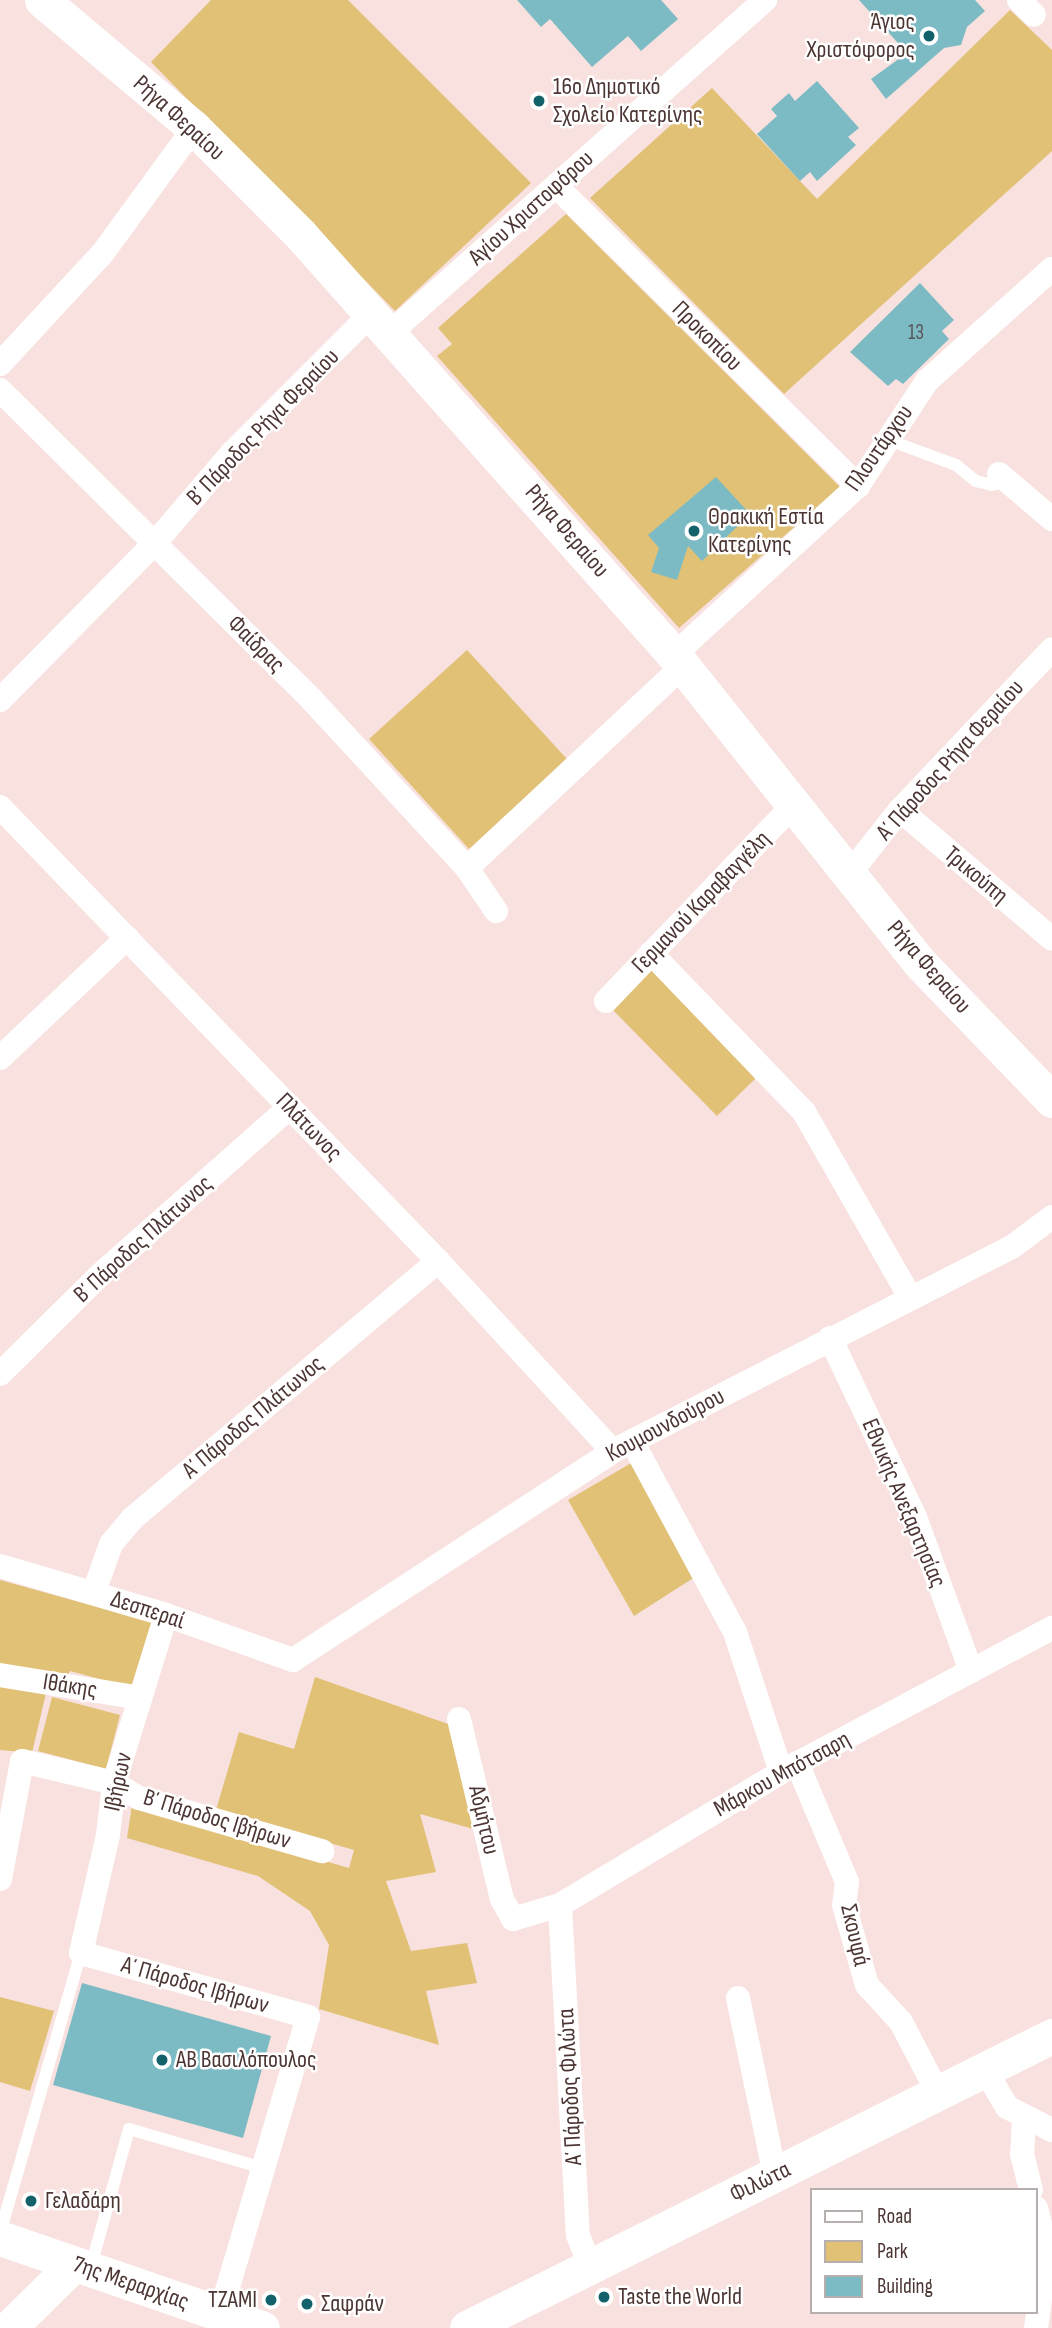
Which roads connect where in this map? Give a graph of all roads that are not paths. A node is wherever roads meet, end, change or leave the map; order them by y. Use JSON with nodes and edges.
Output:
{"nodes":[{"id":1,"x":42,"y":0,"type":"edge"},
{"id":2,"x":765,"y":0,"type":"edge"},
{"id":3,"x":194,"y":128,"type":"junction"},
{"id":4,"x":556,"y":186,"type":"junction"},
{"id":5,"x":1052,"y":269,"type":"edge"},
{"id":6,"x":381,"y":323,"type":"junction"},
{"id":7,"x":0,"y":364,"type":"edge"},
{"id":8,"x":0,"y":390,"type":"edge"},
{"id":9,"x":886,"y":439,"type":"junction"},
{"id":10,"x":1003,"y":477,"type":"joint"},
{"id":11,"x":858,"y":486,"type":"junction"},
{"id":12,"x":1052,"y":519,"type":"edge"},
{"id":13,"x":155,"y":543,"type":"junction"},
{"id":14,"x":1052,"y":649,"type":"edge"},
{"id":15,"x":679,"y":660,"type":"junction"},
{"id":16,"x":0,"y":701,"type":"edge"},
{"id":17,"x":796,"y":802,"type":"junction"},
{"id":18,"x":0,"y":807,"type":"edge"},
{"id":19,"x":900,"y":810,"type":"junction"},
{"id":20,"x":467,"y":868,"type":"junction"},
{"id":21,"x":850,"y":873,"type":"junction"},
{"id":22,"x":496,"y":911,"type":"dead end"},
{"id":23,"x":127,"y":937,"type":"junction"},
{"id":24,"x":1052,"y":939,"type":"edge"},
{"id":25,"x":651,"y":953,"type":"junction"},
{"id":26,"x":606,"y":1001,"type":"dead end"},
{"id":27,"x":0,"y":1058,"type":"edge"},
{"id":28,"x":1052,"y":1100,"type":"edge"},
{"id":29,"x":290,"y":1107,"type":"junction"},
{"id":30,"x":1052,"y":1217,"type":"edge"},
{"id":31,"x":438,"y":1261,"type":"junction"},
{"id":32,"x":910,"y":1297,"type":"junction"},
{"id":33,"x":830,"y":1338,"type":"junction"},
{"id":34,"x":0,"y":1374,"type":"edge"},
{"id":35,"x":622,"y":1446,"type":"junction"},
{"id":36,"x":0,"y":1566,"type":"edge"},
{"id":37,"x":94,"y":1592,"type":"junction"},
{"id":38,"x":166,"y":1615,"type":"junction"},
{"id":39,"x":1050,"y":1634,"type":"edge"},
{"id":40,"x":293,"y":1660,"type":"joint"},
{"id":41,"x":971,"y":1671,"type":"junction"},
{"id":42,"x":0,"y":1675,"type":"edge"},
{"id":43,"x":140,"y":1698,"type":"junction"},
{"id":44,"x":459,"y":1719,"type":"dead end"},
{"id":45,"x":789,"y":1767,"type":"junction"},
{"id":46,"x":114,"y":1783,"type":"junction"},
{"id":47,"x":322,"y":1851,"type":"dead end"},
{"id":48,"x":0,"y":1880,"type":"edge"},
{"id":49,"x":560,"y":1905,"type":"junction"},
{"id":50,"x":513,"y":1919,"type":"joint"},
{"id":51,"x":81,"y":1953,"type":"junction"},
{"id":52,"x":738,"y":1997,"type":"dead end"},
{"id":53,"x":1052,"y":2036,"type":"edge"},
{"id":54,"x":985,"y":2070,"type":"junction"},
{"id":55,"x":939,"y":2095,"type":"junction"},
{"id":56,"x":1024,"y":2118,"type":"junction"},
{"id":57,"x":1052,"y":2130,"type":"edge"},
{"id":58,"x":263,"y":2168,"type":"junction"},
{"id":59,"x":775,"y":2175,"type":"junction"},
{"id":60,"x":1030,"y":2188,"type":"edge"},
{"id":61,"x":1038,"y":2216,"type":"edge"},
{"id":62,"x":0,"y":2236,"type":"edge"},
{"id":63,"x":82,"y":2267,"type":"junction"},
{"id":64,"x":590,"y":2267,"type":"junction"},
{"id":65,"x":220,"y":2314,"type":"junction"},
{"id":66,"x":1038,"y":2314,"type":"edge"},
{"id":67,"x":12,"y":2315,"type":"edge"},
{"id":68,"x":261,"y":2328,"type":"edge"},
{"id":69,"x":467,"y":2328,"type":"edge"}],
"edges":[{"from":1,"to":3,"type":"street","name":"Ρήγα Φεραίου"},
{"from":2,"to":4,"type":"street","name":"Αγίου Χριστοφόρου"},
{"from":3,"to":6,"type":"street","name":"Ρήγα Φεραίου"},
{"from":3,"to":7,"type":"street"},
{"from":4,"to":6,"type":"street","name":"Αγίου Χριστοφόρου"},
{"from":4,"to":11,"type":"street","name":"Προκοπίου"},
{"from":5,"to":9,"type":"street","name":"Πλουτάρχου"},
{"from":6,"to":13,"type":"street","name":"Β΄ Πάροδος Ρήγα Φεραίου"},
{"from":6,"to":15,"type":"street","name":"Ρήγα Φεραίου"},
{"from":8,"to":13,"type":"street","name":"Φαίδρας"},
{"from":9,"to":10,"type":"lane"},
{"from":9,"to":11,"type":"street","name":"Πλουτάρχου"},
{"from":10,"to":12,"type":"street"},
{"from":11,"to":15,"type":"street","name":"Πλουτάρχου"},
{"from":13,"to":16,"type":"street","name":"Β΄ Πάροδος Ρήγα Φεραίου"},
{"from":13,"to":20,"type":"street","name":"Φαίδρας"},
{"from":14,"to":19,"type":"street","name":"Α΄ Πάροδος Ρήγα Φεραίου"},
{"from":15,"to":17,"type":"street","name":"Ρήγα Φεραίου"},
{"from":15,"to":20,"type":"street","name":"Πλουτάρχου"},
{"from":17,"to":21,"type":"street","name":"Ρήγα Φεραίου"},
{"from":17,"to":25,"type":"street","name":"Γερμανού Καραβαγγέλη"},
{"from":18,"to":23,"type":"street","name":"Πλάτωνος"},
{"from":19,"to":21,"type":"street","name":"Α΄ Πάροδος Ρήγα Φεραίου"},
{"from":19,"to":24,"type":"street","name":"Τρικούπη"},
{"from":20,"to":22,"type":"street","name":"Φαίδρας"},
{"from":21,"to":28,"type":"street","name":"Ρήγα Φεραίου"},
{"from":23,"to":27,"type":"street"},
{"from":23,"to":29,"type":"street","name":"Πλάτωνος"},
{"from":25,"to":26,"type":"street","name":"Γερμανού Καραβαγγέλη"},
{"from":25,"to":32,"type":"street"},
{"from":29,"to":31,"type":"street","name":"Πλάτωνος"},
{"from":29,"to":34,"type":"street","name":"Β΄ Πάροδος Πλάτωνος"},
{"from":30,"to":32,"type":"street","name":"Κουμουνδούρου"},
{"from":31,"to":35,"type":"street","name":"Πλάτωνος"},
{"from":31,"to":37,"type":"street","name":"Α΄ Πάροδος Πλάτωνος"},
{"from":32,"to":33,"type":"street","name":"Κουμουνδούρου"},
{"from":33,"to":35,"type":"street","name":"Κουμουνδούρου"},
{"from":33,"to":41,"type":"street","name":"Εθνικής Ανεξαρτησίας"},
{"from":35,"to":40,"type":"street","name":"Κουμουνδούρου"},
{"from":35,"to":45,"type":"street","name":"Σκουφά"},
{"from":36,"to":37,"type":"street","name":"Δεσπεραί"},
{"from":37,"to":38,"type":"street","name":"Δεσπεραί"},
{"from":38,"to":40,"type":"street","name":"Δεσπεραί"},
{"from":38,"to":43,"type":"street","name":"Ιβήρων"},
{"from":39,"to":41,"type":"street","name":"Μάρκου Μπότσαρη"},
{"from":41,"to":45,"type":"street","name":"Μάρκου Μπότσαρη"},
{"from":42,"to":43,"type":"street","name":"Ιθάκης"},
{"from":43,"to":46,"type":"street","name":"Ιβήρων"},
{"from":44,"to":50,"type":"street","name":"Αδμήτου"},
{"from":45,"to":49,"type":"street","name":"Μάρκου Μπότσαρη"},
{"from":45,"to":55,"type":"street","name":"Σκουφά"},
{"from":46,"to":47,"type":"street","name":"Β΄ Πάροδος Ιβήρων"},
{"from":46,"to":48,"type":"street","name":"Β΄ Πάροδος Ιβήρων"},
{"from":46,"to":51,"type":"street","name":"Ιβήρων"},
{"from":49,"to":50,"type":"street","name":"Μάρκου Μπότσαρη"},
{"from":49,"to":64,"type":"street","name":"Α΄ Πάροδος Φιλώτα"},
{"from":51,"to":58,"type":"street","name":"Α΄ Πάροδος Ιβήρων"},
{"from":51,"to":62,"type":"lane"},
{"from":52,"to":59,"type":"street"},
{"from":53,"to":54,"type":"street","name":"Φιλώτα"},
{"from":54,"to":55,"type":"street","name":"Φιλώτα"},
{"from":54,"to":56,"type":"street"},
{"from":55,"to":59,"type":"street","name":"Φιλώτα"},
{"from":56,"to":57,"type":"street"},
{"from":56,"to":60,"type":"street"},
{"from":58,"to":63,"type":"lane"},
{"from":58,"to":65,"type":"street"},
{"from":59,"to":64,"type":"street","name":"Φιλώτα"},
{"from":61,"to":66,"type":"street"},
{"from":62,"to":63,"type":"street","name":"7ης Μεραρχίας"},
{"from":63,"to":65,"type":"street","name":"7ης Μεραρχίας"},
{"from":63,"to":67,"type":"street"},
{"from":64,"to":69,"type":"street","name":"Φιλώτα"},
{"from":65,"to":68,"type":"street","name":"7ης Μεραρχίας"}]}
